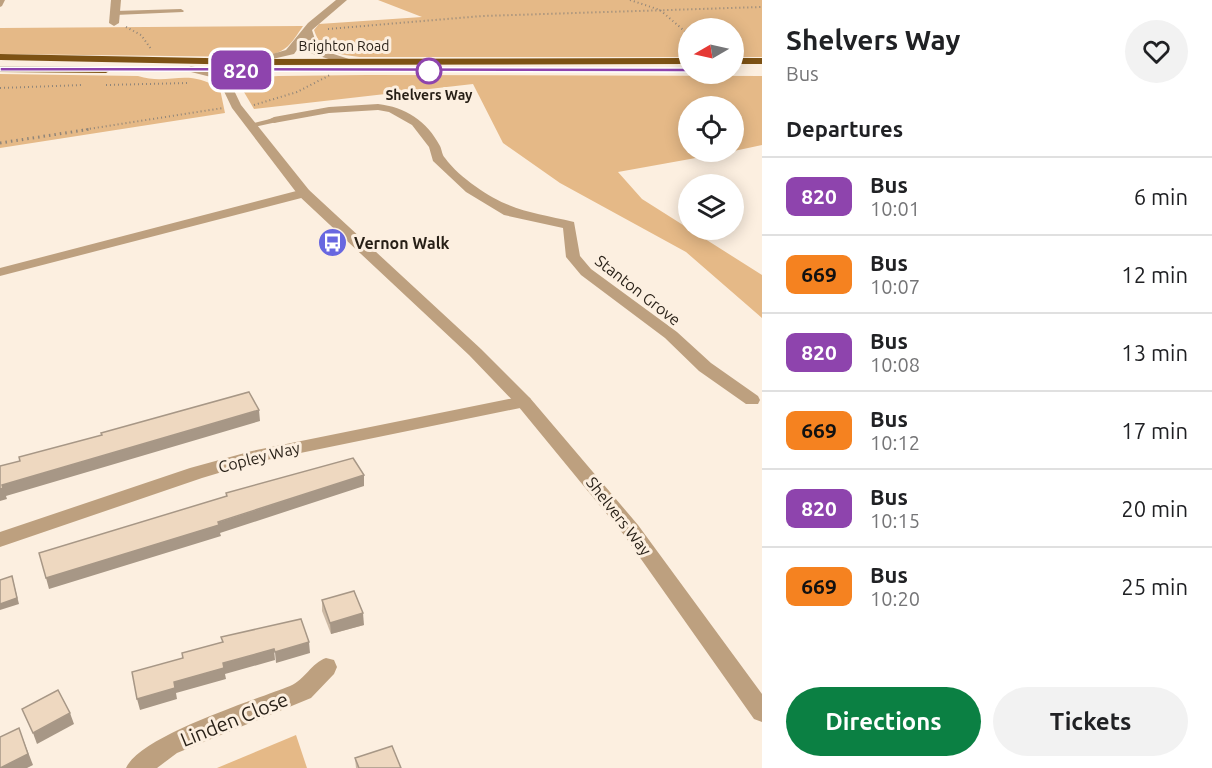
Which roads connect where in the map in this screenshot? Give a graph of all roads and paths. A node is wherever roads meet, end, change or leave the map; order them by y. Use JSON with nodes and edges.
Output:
{"nodes":[{"id":1,"x":2,"y":0,"type":"edge"},
{"id":2,"x":116,"y":0,"type":"edge"},
{"id":3,"x":342,"y":0,"type":"edge"},
{"id":4,"x":630,"y":0,"type":"edge"},
{"id":5,"x":0,"y":5,"type":"edge"},
{"id":6,"x":762,"y":7,"type":"edge"},
{"id":7,"x":660,"y":10,"type":"junction"},
{"id":8,"x":181,"y":11,"type":"dead end"},
{"id":9,"x":115,"y":18,"type":"junction"},
{"id":10,"x":678,"y":25,"type":"edge"},
{"id":11,"x":307,"y":30,"type":"junction"},
{"id":12,"x":0,"y":57,"type":"edge"},
{"id":13,"x":678,"y":61,"type":"edge"},
{"id":14,"x":744,"y":61,"type":"edge"},
{"id":15,"x":762,"y":61,"type":"edge"},
{"id":16,"x":255,"y":62,"type":"junction"},
{"id":17,"x":188,"y":65,"type":"junction"},
{"id":18,"x":342,"y":66,"type":"junction"},
{"id":19,"x":0,"y":69,"type":"edge"},
{"id":20,"x":678,"y":70,"type":"edge"},
{"id":21,"x":744,"y":70,"type":"edge"},
{"id":22,"x":762,"y":70,"type":"edge"},
{"id":23,"x":229,"y":76,"type":"junction"},
{"id":24,"x":190,"y":83,"type":"dead end"},
{"id":25,"x":84,"y":85,"type":"dead end"},
{"id":26,"x":96,"y":85,"type":"dead end"},
{"id":27,"x":0,"y":88,"type":"edge"},
{"id":28,"x":237,"y":107,"type":"junction"},
{"id":29,"x":274,"y":120,"type":"joint"},
{"id":30,"x":250,"y":125,"type":"junction"},
{"id":31,"x":0,"y":143,"type":"edge"},
{"id":32,"x":304,"y":193,"type":"junction"},
{"id":33,"x":0,"y":272,"type":"edge"},
{"id":34,"x":752,"y":400,"type":"dead end"},
{"id":35,"x":524,"y":402,"type":"junction"},
{"id":36,"x":0,"y":540,"type":"edge"},
{"id":37,"x":326,"y":667,"type":"dead end"},
{"id":38,"x":762,"y":712,"type":"edge"},
{"id":39,"x":138,"y":768,"type":"edge"}],
"edges":[{"from":1,"to":5,"type":"lane"},
{"from":2,"to":9,"type":"street"},
{"from":3,"to":11,"type":"street"},
{"from":4,"to":7,"type":"path"},
{"from":6,"to":7,"type":"path"},
{"from":7,"to":10,"type":"path"},
{"from":7,"to":11,"type":"path"},
{"from":8,"to":9,"type":"lane"},
{"from":9,"to":17,"type":"path"},
{"from":11,"to":16,"type":"street"},
{"from":11,"to":18,"type":"street"},
{"from":12,"to":17,"type":"highway","name":"Brighton Road"},
{"from":13,"to":18,"type":"highway","name":"Brighton Road"},
{"from":14,"to":15,"type":"highway"},
{"from":16,"to":17,"type":"highway","name":"Brighton Road"},
{"from":16,"to":18,"type":"highway","name":"Brighton Road"},
{"from":17,"to":19,"type":"highway","name":"Brighton Road"},
{"from":17,"to":23,"type":"street"},
{"from":18,"to":20,"type":"highway","name":"Brighton Road"},
{"from":18,"to":23,"type":"highway","name":"Brighton Road"},
{"from":18,"to":28,"type":"path"},
{"from":21,"to":22,"type":"highway"},
{"from":23,"to":28,"type":"street","name":"Shelvers Way"},
{"from":24,"to":26,"type":"path"},
{"from":25,"to":27,"type":"path"},
{"from":28,"to":30,"type":"street","name":"Shelvers Way"},
{"from":28,"to":31,"type":"path"},
{"from":29,"to":30,"type":"lane"},
{"from":29,"to":34,"type":"street","name":"Stanton Grove"},
{"from":30,"to":32,"type":"street","name":"Shelvers Way"},
{"from":32,"to":33,"type":"street"},
{"from":32,"to":35,"type":"street","name":"Shelvers Way"},
{"from":35,"to":36,"type":"street","name":"Copley Way"},
{"from":35,"to":38,"type":"street","name":"Shelvers Way"},
{"from":37,"to":39,"type":"street","name":"Linden Close"}]}
